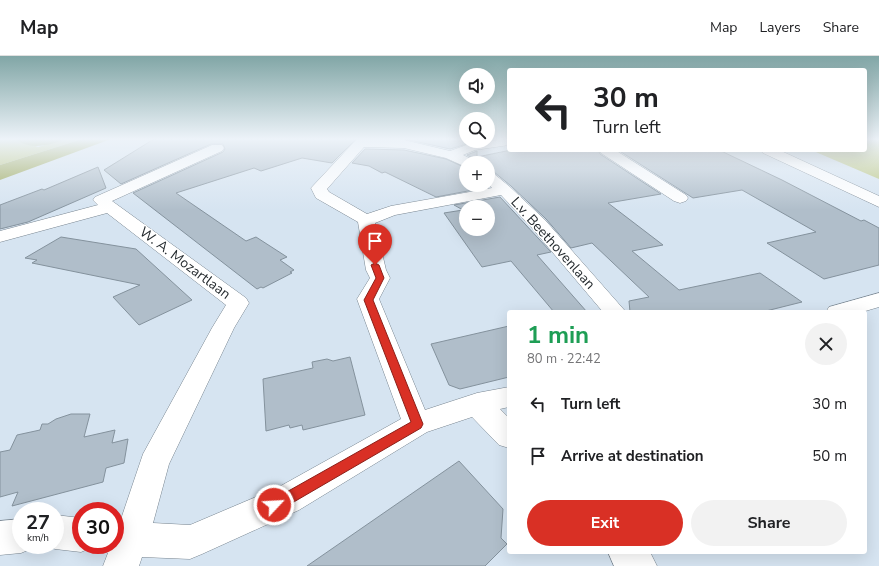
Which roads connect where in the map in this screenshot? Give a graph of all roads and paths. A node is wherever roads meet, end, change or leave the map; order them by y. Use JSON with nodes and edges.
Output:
{"nodes":[{"id":1,"x":183,"y":163,"type":"edge"},
{"id":2,"x":341,"y":163,"type":"edge"},
{"id":3,"x":626,"y":163,"type":"edge"},
{"id":4,"x":795,"y":163,"type":"edge"},
{"id":5,"x":495,"y":182,"type":"edge"},
{"id":6,"x":505,"y":190,"type":"junction"},
{"id":7,"x":680,"y":198,"type":"dead end"},
{"id":8,"x":879,"y":202,"type":"edge"},
{"id":9,"x":110,"y":207,"type":"junction"},
{"id":10,"x":366,"y":220,"type":"junction"},
{"id":11,"x":0,"y":236,"type":"edge"},
{"id":12,"x":879,"y":300,"type":"edge"},
{"id":13,"x":613,"y":310,"type":"edge"},
{"id":14,"x":844,"y":310,"type":"edge"},
{"id":15,"x":507,"y":397,"type":"edge"},
{"id":16,"x":477,"y":404,"type":"junction"},
{"id":17,"x":417,"y":424,"type":"junction"},
{"id":18,"x":507,"y":434,"type":"edge"},
{"id":19,"x":12,"y":537,"type":"edge"},
{"id":20,"x":0,"y":538,"type":"edge"},
{"id":21,"x":124,"y":545,"type":"edge"},
{"id":22,"x":124,"y":548,"type":"edge"},
{"id":23,"x":627,"y":554,"type":"edge"},
{"id":24,"x":639,"y":566,"type":"edge"}],
"edges":[{"from":1,"to":9,"type":"street"},
{"from":2,"to":10,"type":"street"},
{"from":3,"to":7,"type":"street"},
{"from":4,"to":8,"type":"street"},
{"from":5,"to":6,"type":"street","name":"L.v. Beethovenlaan"},
{"from":6,"to":10,"type":"street"},
{"from":6,"to":13,"type":"street","name":"L.v. Beethovenlaan"},
{"from":9,"to":11,"type":"street"},
{"from":9,"to":21,"type":"street","name":"W. A. Mozartlaan"},
{"from":10,"to":17,"type":"street"},
{"from":12,"to":14,"type":"street"},
{"from":15,"to":16,"type":"street"},
{"from":16,"to":17,"type":"street"},
{"from":16,"to":18,"type":"street"},
{"from":17,"to":22,"type":"street"},
{"from":19,"to":20,"type":"street"},
{"from":23,"to":24,"type":"street"}]}
